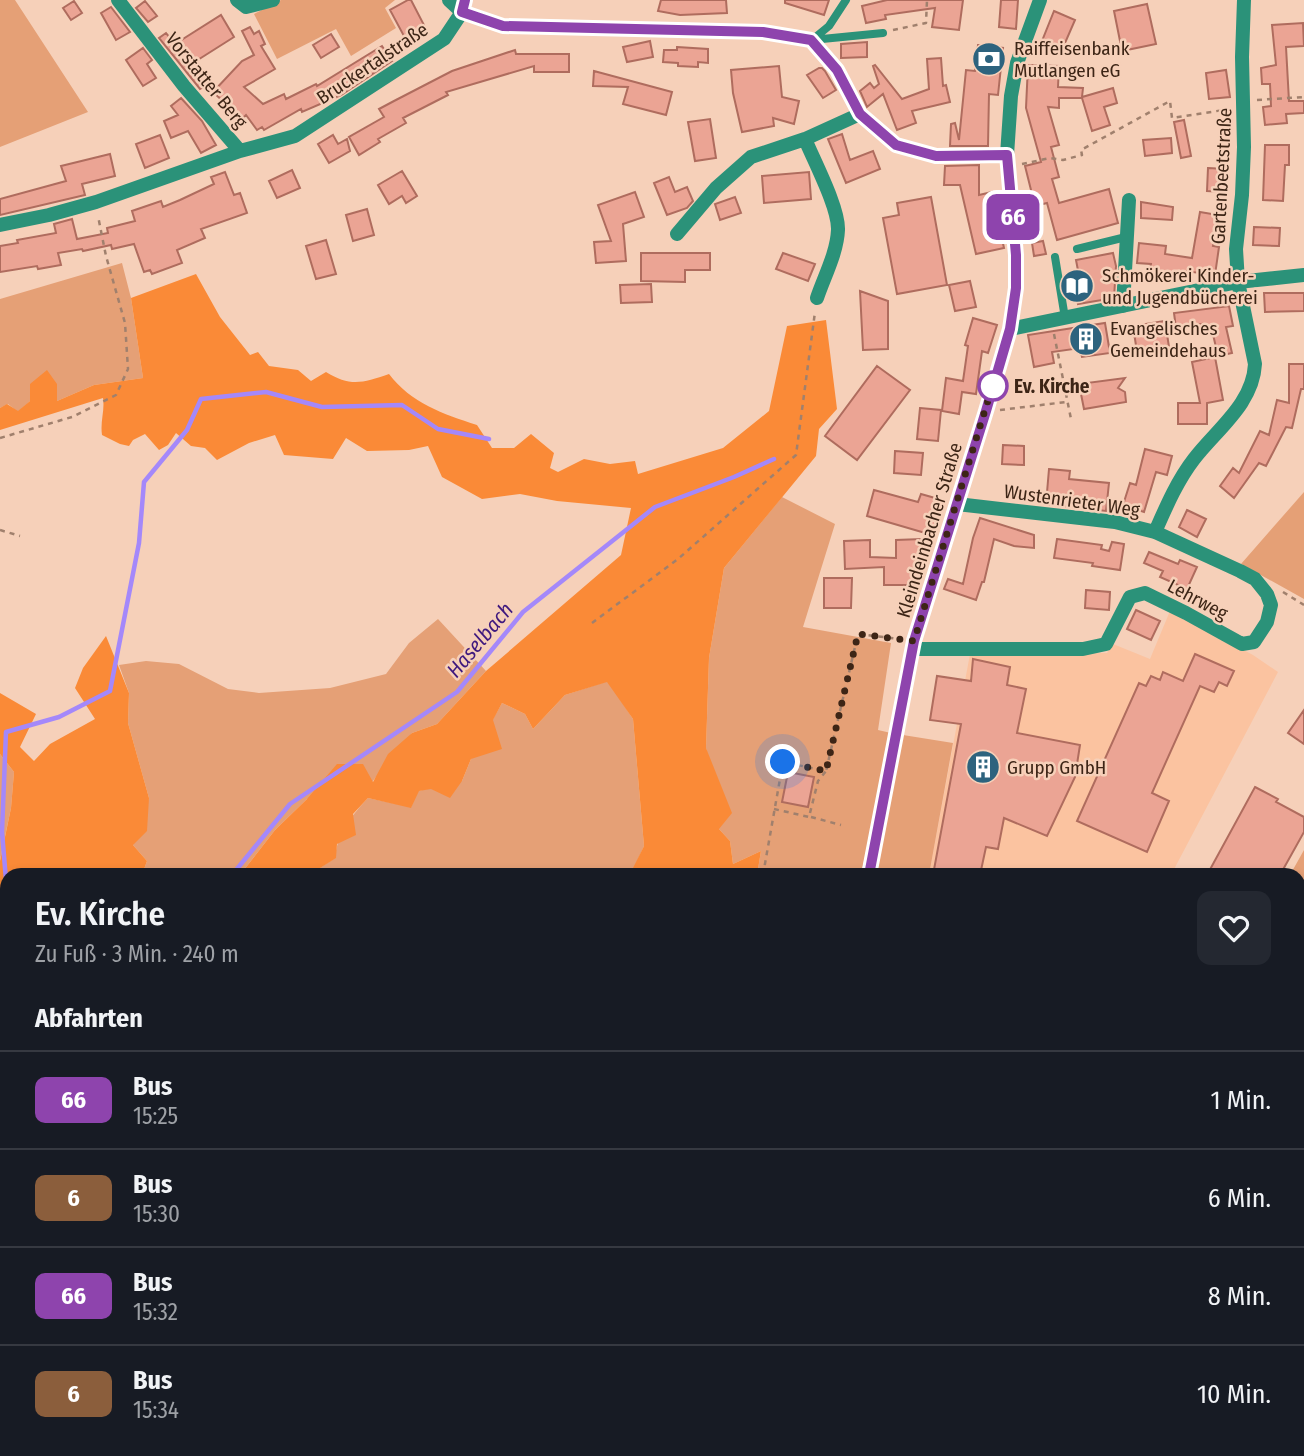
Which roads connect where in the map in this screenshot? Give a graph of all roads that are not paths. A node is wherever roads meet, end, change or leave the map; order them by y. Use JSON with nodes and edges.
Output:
{"nodes":[{"id":1,"x":118,"y":0,"type":"edge"},
{"id":2,"x":237,"y":0,"type":"edge"},
{"id":3,"x":273,"y":0,"type":"edge"},
{"id":4,"x":449,"y":0,"type":"edge"},
{"id":5,"x":846,"y":0,"type":"edge"},
{"id":6,"x":1040,"y":0,"type":"edge"},
{"id":7,"x":1244,"y":0,"type":"edge"},
{"id":8,"x":463,"y":6,"type":"edge"},
{"id":9,"x":883,"y":33,"type":"road end"},
{"id":10,"x":811,"y":40,"type":"junction"},
{"id":11,"x":860,"y":114,"type":"junction"},
{"id":12,"x":805,"y":139,"type":"junction"},
{"id":13,"x":240,"y":151,"type":"junction"},
{"id":14,"x":1007,"y":161,"type":"junction"},
{"id":15,"x":1129,"y":200,"type":"dead end"},
{"id":16,"x":0,"y":225,"type":"edge"},
{"id":17,"x":677,"y":234,"type":"dead end"},
{"id":18,"x":1126,"y":237,"type":"junction"},
{"id":19,"x":1077,"y":249,"type":"dead end"},
{"id":20,"x":1055,"y":257,"type":"dead end"},
{"id":21,"x":1304,"y":275,"type":"edge"},
{"id":22,"x":1238,"y":282,"type":"junction"},
{"id":23,"x":817,"y":298,"type":"road end"},
{"id":24,"x":1123,"y":306,"type":"junction"},
{"id":25,"x":1058,"y":319,"type":"junction"},
{"id":26,"x":1010,"y":329,"type":"junction"},
{"id":27,"x":957,"y":504,"type":"junction"},
{"id":28,"x":1155,"y":532,"type":"junction"},
{"id":29,"x":1255,"y":579,"type":"joint"},
{"id":30,"x":913,"y":645,"type":"junction"},
{"id":31,"x":870,"y":868,"type":"edge"}],
"edges":[{"from":1,"to":13,"type":"street","name":"Vorstatter Berg"},
{"from":2,"to":3,"type":"street"},
{"from":4,"to":8,"type":"street"},
{"from":5,"to":10,"type":"lane"},
{"from":6,"to":14,"type":"street","name":"Kleindeinbacher Straße"},
{"from":7,"to":22,"type":"street","name":"Gartenbeetstraße"},
{"from":8,"to":10,"type":"street"},
{"from":8,"to":13,"type":"street","name":"Bruckertalstraße"},
{"from":9,"to":10,"type":"lane"},
{"from":10,"to":11,"type":"street"},
{"from":11,"to":12,"type":"street"},
{"from":11,"to":14,"type":"street"},
{"from":12,"to":17,"type":"street"},
{"from":12,"to":23,"type":"street"},
{"from":13,"to":16,"type":"street","name":"Bruckertalstraße"},
{"from":14,"to":26,"type":"street","name":"Kleindeinbacher Straße"},
{"from":15,"to":18,"type":"street"},
{"from":18,"to":19,"type":"lane"},
{"from":18,"to":24,"type":"street"},
{"from":20,"to":25,"type":"lane"},
{"from":21,"to":22,"type":"street"},
{"from":22,"to":24,"type":"street"},
{"from":22,"to":28,"type":"street","name":"Gartenbeetstraße"},
{"from":24,"to":25,"type":"street"},
{"from":25,"to":26,"type":"street"},
{"from":26,"to":27,"type":"street","name":"Kleindeinbacher Straße"},
{"from":27,"to":28,"type":"street","name":"Wustenrieter Weg"},
{"from":27,"to":30,"type":"street","name":"Kleindeinbacher Straße"},
{"from":28,"to":29,"type":"street","name":"Wustenrieter Weg"},
{"from":29,"to":30,"type":"street","name":"Lehrweg"},
{"from":30,"to":31,"type":"street","name":"Kleindeinbacher Straße"}]}
